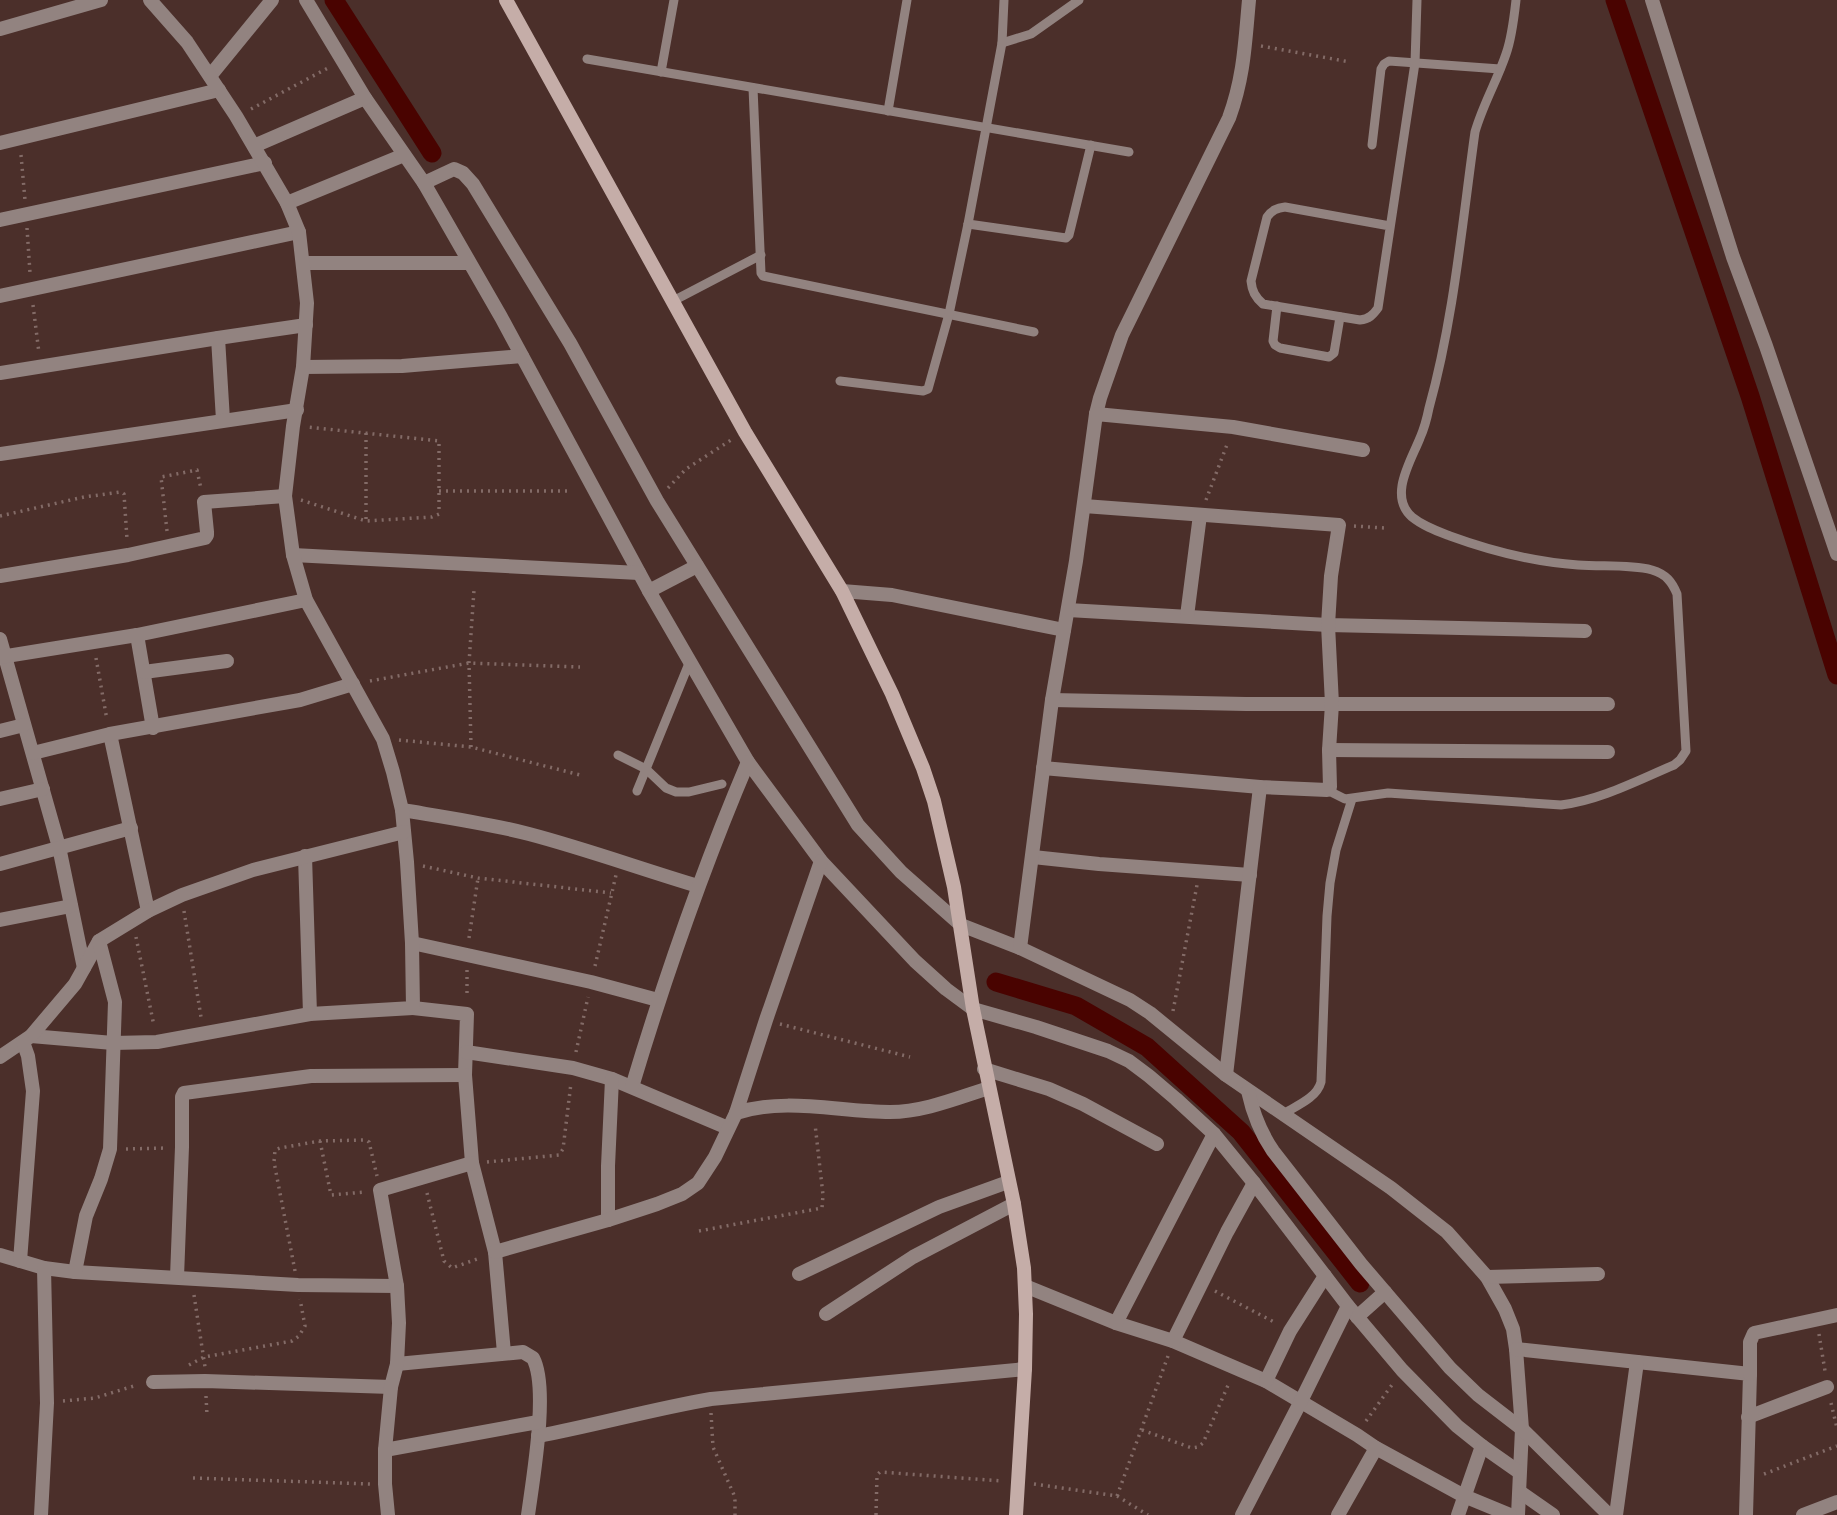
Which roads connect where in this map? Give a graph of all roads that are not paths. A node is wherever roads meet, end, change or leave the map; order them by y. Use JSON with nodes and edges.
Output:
{"nodes":[{"id":1,"x":101,"y":0,"type":"edge"},
{"id":2,"x":150,"y":0,"type":"edge"},
{"id":3,"x":272,"y":0,"type":"edge"},
{"id":4,"x":306,"y":0,"type":"edge"},
{"id":5,"x":506,"y":0,"type":"edge"},
{"id":6,"x":674,"y":0,"type":"edge"},
{"id":7,"x":907,"y":0,"type":"edge"},
{"id":8,"x":1004,"y":0,"type":"edge"},
{"id":9,"x":1079,"y":0,"type":"edge"},
{"id":10,"x":1249,"y":0,"type":"edge"},
{"id":11,"x":1417,"y":0,"type":"edge"},
{"id":12,"x":1516,"y":0,"type":"edge"},
{"id":13,"x":1652,"y":0,"type":"edge"},
{"id":14,"x":0,"y":29,"type":"edge"},
{"id":15,"x":1002,"y":43,"type":"junction"},
{"id":16,"x":587,"y":59,"type":"dead end"},
{"id":17,"x":1415,"y":63,"type":"junction"},
{"id":18,"x":1500,"y":69,"type":"junction"},
{"id":19,"x":661,"y":72,"type":"junction"},
{"id":20,"x":210,"y":76,"type":"junction"},
{"id":21,"x":753,"y":88,"type":"junction"},
{"id":22,"x":219,"y":90,"type":"junction"},
{"id":23,"x":365,"y":98,"type":"junction"},
{"id":24,"x":888,"y":111,"type":"junction"},
{"id":25,"x":986,"y":128,"type":"junction"},
{"id":26,"x":0,"y":143,"type":"edge"},
{"id":27,"x":1091,"y":145,"type":"junction"},
{"id":28,"x":1372,"y":145,"type":"dead end"},
{"id":29,"x":254,"y":146,"type":"junction"},
{"id":30,"x":1129,"y":152,"type":"dead end"},
{"id":31,"x":404,"y":155,"type":"junction"},
{"id":32,"x":265,"y":163,"type":"junction"},
{"id":33,"x":425,"y":183,"type":"junction"},
{"id":34,"x":288,"y":202,"type":"junction"},
{"id":35,"x":0,"y":220,"type":"edge"},
{"id":36,"x":968,"y":224,"type":"junction"},
{"id":37,"x":1390,"y":226,"type":"junction"},
{"id":38,"x":299,"y":232,"type":"junction"},
{"id":39,"x":761,"y":254,"type":"junction"},
{"id":40,"x":304,"y":263,"type":"junction"},
{"id":41,"x":469,"y":263,"type":"junction"},
{"id":42,"x":0,"y":296,"type":"edge"},
{"id":43,"x":673,"y":301,"type":"junction"},
{"id":44,"x":1277,"y":306,"type":"junction"},
{"id":45,"x":948,"y":314,"type":"junction"},
{"id":46,"x":1340,"y":317,"type":"junction"},
{"id":47,"x":306,"y":325,"type":"junction"},
{"id":48,"x":1034,"y":332,"type":"dead end"},
{"id":49,"x":218,"y":338,"type":"junction"},
{"id":50,"x":522,"y":356,"type":"junction"},
{"id":51,"x":303,"y":367,"type":"junction"},
{"id":52,"x":0,"y":373,"type":"edge"},
{"id":53,"x":840,"y":381,"type":"dead end"},
{"id":54,"x":297,"y":410,"type":"junction"},
{"id":55,"x":1096,"y":414,"type":"junction"},
{"id":56,"x":223,"y":420,"type":"junction"},
{"id":57,"x":1363,"y":450,"type":"dead end"},
{"id":58,"x":0,"y":454,"type":"edge"},
{"id":59,"x":285,"y":496,"type":"junction"},
{"id":60,"x":1084,"y":506,"type":"junction"},
{"id":61,"x":1200,"y":515,"type":"junction"},
{"id":62,"x":1834,"y":536,"type":"edge"},
{"id":63,"x":1837,"y":554,"type":"edge"},
{"id":64,"x":293,"y":555,"type":"junction"},
{"id":65,"x":697,"y":566,"type":"junction"},
{"id":66,"x":639,"y":573,"type":"junction"},
{"id":67,"x":0,"y":576,"type":"edge"},
{"id":68,"x":649,"y":591,"type":"junction"},
{"id":69,"x":842,"y":591,"type":"junction"},
{"id":70,"x":306,"y":600,"type":"junction"},
{"id":71,"x":1068,"y":610,"type":"junction"},
{"id":72,"x":1187,"y":617,"type":"junction"},
{"id":73,"x":1328,"y":625,"type":"junction"},
{"id":74,"x":1064,"y":629,"type":"junction"},
{"id":75,"x":1585,"y":631,"type":"dead end"},
{"id":76,"x":137,"y":635,"type":"junction"},
{"id":77,"x":0,"y":639,"type":"edge"},
{"id":78,"x":3,"y":656,"type":"edge"},
{"id":79,"x":226,"y":661,"type":"dead end"},
{"id":80,"x":690,"y":661,"type":"junction"},
{"id":81,"x":144,"y":673,"type":"junction"},
{"id":82,"x":353,"y":684,"type":"junction"},
{"id":83,"x":1052,"y":701,"type":"junction"},
{"id":84,"x":1332,"y":704,"type":"junction"},
{"id":85,"x":1608,"y":704,"type":"dead end"},
{"id":86,"x":24,"y":725,"type":"junction"},
{"id":87,"x":153,"y":728,"type":"junction"},
{"id":88,"x":0,"y":731,"type":"edge"},
{"id":89,"x":110,"y":734,"type":"junction"},
{"id":90,"x":1329,"y":750,"type":"junction"},
{"id":91,"x":1608,"y":752,"type":"dead end"},
{"id":92,"x":33,"y":753,"type":"junction"},
{"id":93,"x":618,"y":755,"type":"dead end"},
{"id":94,"x":748,"y":762,"type":"junction"},
{"id":95,"x":1043,"y":768,"type":"junction"},
{"id":96,"x":646,"y":769,"type":"junction"},
{"id":97,"x":722,"y":784,"type":"dead end"},
{"id":98,"x":1261,"y":787,"type":"junction"},
{"id":99,"x":43,"y":789,"type":"junction"},
{"id":100,"x":1327,"y":790,"type":"junction"},
{"id":101,"x":637,"y":791,"type":"dead end"},
{"id":102,"x":0,"y":799,"type":"edge"},
{"id":103,"x":1352,"y":799,"type":"junction"},
{"id":104,"x":402,"y":810,"type":"junction"},
{"id":105,"x":131,"y":828,"type":"junction"},
{"id":106,"x":404,"y":832,"type":"junction"},
{"id":107,"x":59,"y":847,"type":"junction"},
{"id":108,"x":306,"y":856,"type":"junction"},
{"id":109,"x":1033,"y":857,"type":"junction"},
{"id":110,"x":821,"y":861,"type":"junction"},
{"id":111,"x":0,"y":864,"type":"edge"},
{"id":112,"x":1250,"y":875,"type":"junction"},
{"id":113,"x":698,"y":886,"type":"junction"},
{"id":114,"x":71,"y":906,"type":"junction"},
{"id":115,"x":148,"y":911,"type":"junction"},
{"id":116,"x":0,"y":920,"type":"edge"},
{"id":117,"x":961,"y":925,"type":"junction"},
{"id":118,"x":99,"y":941,"type":"junction"},
{"id":119,"x":412,"y":943,"type":"junction"},
{"id":120,"x":1020,"y":948,"type":"junction"},
{"id":121,"x":84,"y":968,"type":"junction"},
{"id":122,"x":658,"y":1000,"type":"junction"},
{"id":123,"x":413,"y":1008,"type":"junction"},
{"id":124,"x":973,"y":1009,"type":"junction"},
{"id":125,"x":310,"y":1014,"type":"junction"},
{"id":126,"x":27,"y":1039,"type":"junction"},
{"id":127,"x":113,"y":1043,"type":"junction"},
{"id":128,"x":466,"y":1052,"type":"junction"},
{"id":129,"x":0,"y":1057,"type":"edge"},
{"id":130,"x":984,"y":1069,"type":"junction"},
{"id":131,"x":465,"y":1075,"type":"junction"},
{"id":132,"x":1226,"y":1075,"type":"junction"},
{"id":133,"x":612,"y":1079,"type":"junction"},
{"id":134,"x":632,"y":1087,"type":"junction"},
{"id":135,"x":989,"y":1088,"type":"junction"},
{"id":136,"x":1248,"y":1091,"type":"junction"},
{"id":137,"x":736,"y":1113,"type":"junction"},
{"id":138,"x":1283,"y":1114,"type":"junction"},
{"id":139,"x":728,"y":1128,"type":"junction"},
{"id":140,"x":1214,"y":1134,"type":"junction"},
{"id":141,"x":1157,"y":1144,"type":"dead end"},
{"id":142,"x":472,"y":1163,"type":"junction"},
{"id":143,"x":1008,"y":1182,"type":"junction"},
{"id":144,"x":1254,"y":1182,"type":"junction"},
{"id":145,"x":1014,"y":1204,"type":"junction"},
{"id":146,"x":608,"y":1220,"type":"junction"},
{"id":147,"x":495,"y":1252,"type":"junction"},
{"id":148,"x":0,"y":1255,"type":"edge"},
{"id":149,"x":20,"y":1261,"type":"junction"},
{"id":150,"x":44,"y":1268,"type":"junction"},
{"id":151,"x":75,"y":1272,"type":"junction"},
{"id":152,"x":799,"y":1274,"type":"dead end"},
{"id":153,"x":1598,"y":1274,"type":"dead end"},
{"id":154,"x":1325,"y":1276,"type":"junction"},
{"id":155,"x":184,"y":1278,"type":"junction"},
{"id":156,"x":1487,"y":1278,"type":"junction"},
{"id":157,"x":397,"y":1286,"type":"junction"},
{"id":158,"x":1025,"y":1286,"type":"junction"},
{"id":159,"x":1385,"y":1292,"type":"junction"},
{"id":160,"x":1353,"y":1312,"type":"junction"},
{"id":161,"x":826,"y":1314,"type":"dead end"},
{"id":162,"x":1837,"y":1315,"type":"edge"},
{"id":163,"x":1116,"y":1323,"type":"junction"},
{"id":164,"x":1173,"y":1341,"type":"junction"},
{"id":165,"x":1517,"y":1349,"type":"junction"},
{"id":166,"x":504,"y":1353,"type":"junction"},
{"id":167,"x":1637,"y":1362,"type":"junction"},
{"id":168,"x":397,"y":1364,"type":"junction"},
{"id":169,"x":1025,"y":1369,"type":"junction"},
{"id":170,"x":1750,"y":1374,"type":"junction"},
{"id":171,"x":1266,"y":1381,"type":"junction"},
{"id":172,"x":153,"y":1382,"type":"road end"},
{"id":173,"x":391,"y":1387,"type":"junction"},
{"id":174,"x":1827,"y":1387,"type":"road end"},
{"id":175,"x":1301,"y":1401,"type":"junction"},
{"id":176,"x":1748,"y":1417,"type":"junction"},
{"id":177,"x":538,"y":1429,"type":"junction"},
{"id":178,"x":1522,"y":1429,"type":"junction"},
{"id":179,"x":1482,"y":1446,"type":"junction"},
{"id":180,"x":1376,"y":1448,"type":"junction"},
{"id":181,"x":385,"y":1450,"type":"junction"},
{"id":182,"x":1519,"y":1472,"type":"junction"},
{"id":183,"x":1520,"y":1492,"type":"junction"},
{"id":184,"x":1464,"y":1496,"type":"junction"},
{"id":185,"x":1837,"y":1502,"type":"edge"},
{"id":186,"x":41,"y":1515,"type":"edge"},
{"id":187,"x":388,"y":1515,"type":"edge"},
{"id":188,"x":528,"y":1515,"type":"edge"},
{"id":189,"x":1016,"y":1515,"type":"edge"},
{"id":190,"x":1242,"y":1515,"type":"edge"},
{"id":191,"x":1338,"y":1515,"type":"edge"},
{"id":192,"x":1458,"y":1515,"type":"edge"},
{"id":193,"x":1510,"y":1515,"type":"edge"},
{"id":194,"x":1518,"y":1515,"type":"edge"},
{"id":195,"x":1553,"y":1515,"type":"edge"},
{"id":196,"x":1609,"y":1515,"type":"edge"},
{"id":197,"x":1616,"y":1515,"type":"edge"},
{"id":198,"x":1746,"y":1515,"type":"edge"},
{"id":199,"x":1803,"y":1515,"type":"edge"}],
"edges":[{"from":1,"to":14,"type":"street"},
{"from":2,"to":20,"type":"street"},
{"from":3,"to":20,"type":"street"},
{"from":4,"to":23,"type":"street"},
{"from":5,"to":43,"type":"main road"},
{"from":6,"to":19,"type":"lane"},
{"from":7,"to":24,"type":"lane"},
{"from":8,"to":15,"type":"lane"},
{"from":9,"to":15,"type":"lane"},
{"from":10,"to":55,"type":"street"},
{"from":11,"to":17,"type":"lane"},
{"from":12,"to":18,"type":"lane"},
{"from":13,"to":62,"type":"street"},
{"from":15,"to":25,"type":"lane"},
{"from":16,"to":19,"type":"lane"},
{"from":17,"to":18,"type":"lane"},
{"from":17,"to":28,"type":"lane"},
{"from":17,"to":37,"type":"lane"},
{"from":18,"to":103,"type":"lane"},
{"from":19,"to":21,"type":"lane"},
{"from":20,"to":22,"type":"street"},
{"from":21,"to":24,"type":"lane"},
{"from":21,"to":39,"type":"lane"},
{"from":22,"to":26,"type":"street"},
{"from":22,"to":29,"type":"street"},
{"from":23,"to":29,"type":"street"},
{"from":23,"to":31,"type":"street"},
{"from":24,"to":25,"type":"lane"},
{"from":25,"to":27,"type":"lane"},
{"from":25,"to":36,"type":"lane"},
{"from":27,"to":30,"type":"lane"},
{"from":27,"to":36,"type":"lane"},
{"from":29,"to":32,"type":"street"},
{"from":31,"to":33,"type":"street"},
{"from":31,"to":34,"type":"street"},
{"from":32,"to":34,"type":"street"},
{"from":32,"to":35,"type":"street"},
{"from":33,"to":41,"type":"street"},
{"from":33,"to":65,"type":"street"},
{"from":34,"to":38,"type":"street"},
{"from":36,"to":45,"type":"lane"},
{"from":37,"to":44,"type":"lane"},
{"from":37,"to":46,"type":"lane"},
{"from":38,"to":40,"type":"street"},
{"from":38,"to":42,"type":"street"},
{"from":39,"to":43,"type":"lane"},
{"from":39,"to":45,"type":"lane"},
{"from":40,"to":41,"type":"street"},
{"from":40,"to":47,"type":"street"},
{"from":41,"to":50,"type":"street"},
{"from":43,"to":69,"type":"main road"},
{"from":44,"to":46,"type":"lane"},
{"from":44,"to":46,"type":"lane"},
{"from":45,"to":48,"type":"lane"},
{"from":45,"to":53,"type":"lane"},
{"from":47,"to":49,"type":"street"},
{"from":47,"to":51,"type":"street"},
{"from":49,"to":52,"type":"street"},
{"from":49,"to":56,"type":"street"},
{"from":50,"to":51,"type":"street"},
{"from":50,"to":66,"type":"street"},
{"from":51,"to":54,"type":"street"},
{"from":54,"to":56,"type":"street"},
{"from":54,"to":59,"type":"street"},
{"from":55,"to":57,"type":"street"},
{"from":55,"to":60,"type":"street"},
{"from":56,"to":58,"type":"street"},
{"from":59,"to":64,"type":"street"},
{"from":59,"to":67,"type":"street"},
{"from":60,"to":61,"type":"street"},
{"from":60,"to":71,"type":"street"},
{"from":61,"to":72,"type":"street"},
{"from":61,"to":73,"type":"street"},
{"from":62,"to":63,"type":"street"},
{"from":64,"to":66,"type":"street"},
{"from":64,"to":70,"type":"street"},
{"from":65,"to":68,"type":"street"},
{"from":65,"to":117,"type":"street"},
{"from":66,"to":68,"type":"street"},
{"from":68,"to":80,"type":"street"},
{"from":69,"to":74,"type":"street"},
{"from":69,"to":117,"type":"main road"},
{"from":70,"to":76,"type":"street"},
{"from":70,"to":82,"type":"street"},
{"from":71,"to":72,"type":"street"},
{"from":71,"to":74,"type":"street"},
{"from":72,"to":73,"type":"street"},
{"from":73,"to":75,"type":"street"},
{"from":73,"to":84,"type":"street"},
{"from":74,"to":83,"type":"street"},
{"from":76,"to":78,"type":"street"},
{"from":76,"to":81,"type":"street"},
{"from":77,"to":78,"type":"street"},
{"from":78,"to":86,"type":"street"},
{"from":79,"to":81,"type":"street"},
{"from":80,"to":94,"type":"street"},
{"from":80,"to":96,"type":"lane"},
{"from":81,"to":87,"type":"street"},
{"from":82,"to":87,"type":"street"},
{"from":82,"to":104,"type":"street"},
{"from":83,"to":84,"type":"street"},
{"from":83,"to":95,"type":"street"},
{"from":84,"to":85,"type":"street"},
{"from":84,"to":90,"type":"street"},
{"from":86,"to":88,"type":"street"},
{"from":86,"to":92,"type":"street"},
{"from":87,"to":89,"type":"street"},
{"from":89,"to":92,"type":"street"},
{"from":89,"to":105,"type":"street"},
{"from":90,"to":91,"type":"street"},
{"from":90,"to":100,"type":"street"},
{"from":92,"to":99,"type":"street"},
{"from":93,"to":96,"type":"lane"},
{"from":94,"to":110,"type":"street"},
{"from":94,"to":113,"type":"street"},
{"from":95,"to":98,"type":"street"},
{"from":95,"to":109,"type":"street"},
{"from":96,"to":97,"type":"lane"},
{"from":96,"to":101,"type":"lane"},
{"from":98,"to":100,"type":"street"},
{"from":98,"to":112,"type":"street"},
{"from":99,"to":102,"type":"street"},
{"from":99,"to":107,"type":"street"},
{"from":100,"to":103,"type":"lane"},
{"from":103,"to":138,"type":"lane"},
{"from":104,"to":106,"type":"street"},
{"from":104,"to":113,"type":"street"},
{"from":105,"to":107,"type":"street"},
{"from":105,"to":115,"type":"street"},
{"from":106,"to":108,"type":"street"},
{"from":106,"to":119,"type":"street"},
{"from":107,"to":111,"type":"street"},
{"from":107,"to":114,"type":"street"},
{"from":108,"to":115,"type":"street"},
{"from":108,"to":125,"type":"street"},
{"from":109,"to":112,"type":"street"},
{"from":109,"to":120,"type":"street"},
{"from":110,"to":124,"type":"street"},
{"from":110,"to":137,"type":"street"},
{"from":112,"to":132,"type":"street"},
{"from":113,"to":122,"type":"street"},
{"from":114,"to":116,"type":"street"},
{"from":114,"to":121,"type":"street"},
{"from":115,"to":118,"type":"street"},
{"from":117,"to":120,"type":"street"},
{"from":117,"to":124,"type":"main road"},
{"from":118,"to":121,"type":"street"},
{"from":118,"to":127,"type":"street"},
{"from":119,"to":122,"type":"street"},
{"from":119,"to":123,"type":"street"},
{"from":120,"to":132,"type":"street"},
{"from":121,"to":126,"type":"street"},
{"from":122,"to":134,"type":"street"},
{"from":123,"to":125,"type":"street"},
{"from":123,"to":128,"type":"street"},
{"from":124,"to":130,"type":"main road"},
{"from":124,"to":140,"type":"street"},
{"from":125,"to":127,"type":"street"},
{"from":126,"to":127,"type":"street"},
{"from":126,"to":129,"type":"street"},
{"from":126,"to":149,"type":"street"},
{"from":127,"to":151,"type":"street"},
{"from":128,"to":131,"type":"street"},
{"from":128,"to":133,"type":"street"},
{"from":130,"to":135,"type":"main road"},
{"from":130,"to":141,"type":"street"},
{"from":131,"to":142,"type":"street"},
{"from":131,"to":155,"type":"street"},
{"from":132,"to":136,"type":"street"},
{"from":133,"to":134,"type":"street"},
{"from":133,"to":146,"type":"street"},
{"from":134,"to":139,"type":"street"},
{"from":135,"to":137,"type":"street"},
{"from":135,"to":143,"type":"main road"},
{"from":136,"to":138,"type":"street"},
{"from":136,"to":159,"type":"street"},
{"from":137,"to":139,"type":"street"},
{"from":138,"to":156,"type":"street"},
{"from":139,"to":146,"type":"street"},
{"from":140,"to":144,"type":"street"},
{"from":140,"to":163,"type":"street"},
{"from":142,"to":147,"type":"street"},
{"from":142,"to":157,"type":"street"},
{"from":143,"to":145,"type":"main road"},
{"from":143,"to":152,"type":"street"},
{"from":144,"to":154,"type":"street"},
{"from":144,"to":164,"type":"street"},
{"from":145,"to":158,"type":"main road"},
{"from":145,"to":161,"type":"street"},
{"from":146,"to":147,"type":"street"},
{"from":147,"to":166,"type":"street"},
{"from":148,"to":149,"type":"street"},
{"from":149,"to":150,"type":"street"},
{"from":150,"to":151,"type":"street"},
{"from":150,"to":186,"type":"street"},
{"from":151,"to":155,"type":"street"},
{"from":153,"to":156,"type":"street"},
{"from":154,"to":160,"type":"street"},
{"from":154,"to":171,"type":"street"},
{"from":155,"to":157,"type":"street"},
{"from":156,"to":165,"type":"street"},
{"from":157,"to":168,"type":"street"},
{"from":158,"to":163,"type":"street"},
{"from":158,"to":169,"type":"main road"},
{"from":159,"to":160,"type":"street"},
{"from":159,"to":178,"type":"street"},
{"from":160,"to":175,"type":"street"},
{"from":160,"to":179,"type":"street"},
{"from":162,"to":170,"type":"street"},
{"from":163,"to":164,"type":"street"},
{"from":164,"to":171,"type":"street"},
{"from":165,"to":167,"type":"street"},
{"from":165,"to":178,"type":"street"},
{"from":166,"to":168,"type":"street"},
{"from":166,"to":177,"type":"street"},
{"from":167,"to":170,"type":"street"},
{"from":167,"to":197,"type":"street"},
{"from":168,"to":173,"type":"street"},
{"from":169,"to":177,"type":"street"},
{"from":169,"to":189,"type":"main road"},
{"from":170,"to":176,"type":"street"},
{"from":171,"to":175,"type":"street"},
{"from":172,"to":173,"type":"street"},
{"from":173,"to":181,"type":"street"},
{"from":174,"to":176,"type":"street"},
{"from":175,"to":180,"type":"street"},
{"from":175,"to":190,"type":"street"},
{"from":176,"to":198,"type":"street"},
{"from":177,"to":181,"type":"street"},
{"from":177,"to":188,"type":"street"},
{"from":178,"to":182,"type":"street"},
{"from":178,"to":196,"type":"street"},
{"from":179,"to":182,"type":"street"},
{"from":179,"to":184,"type":"street"},
{"from":180,"to":184,"type":"street"},
{"from":180,"to":191,"type":"street"},
{"from":181,"to":187,"type":"street"},
{"from":182,"to":183,"type":"street"},
{"from":183,"to":194,"type":"street"},
{"from":183,"to":195,"type":"street"},
{"from":184,"to":192,"type":"street"},
{"from":184,"to":193,"type":"street"},
{"from":185,"to":199,"type":"street"}]}
